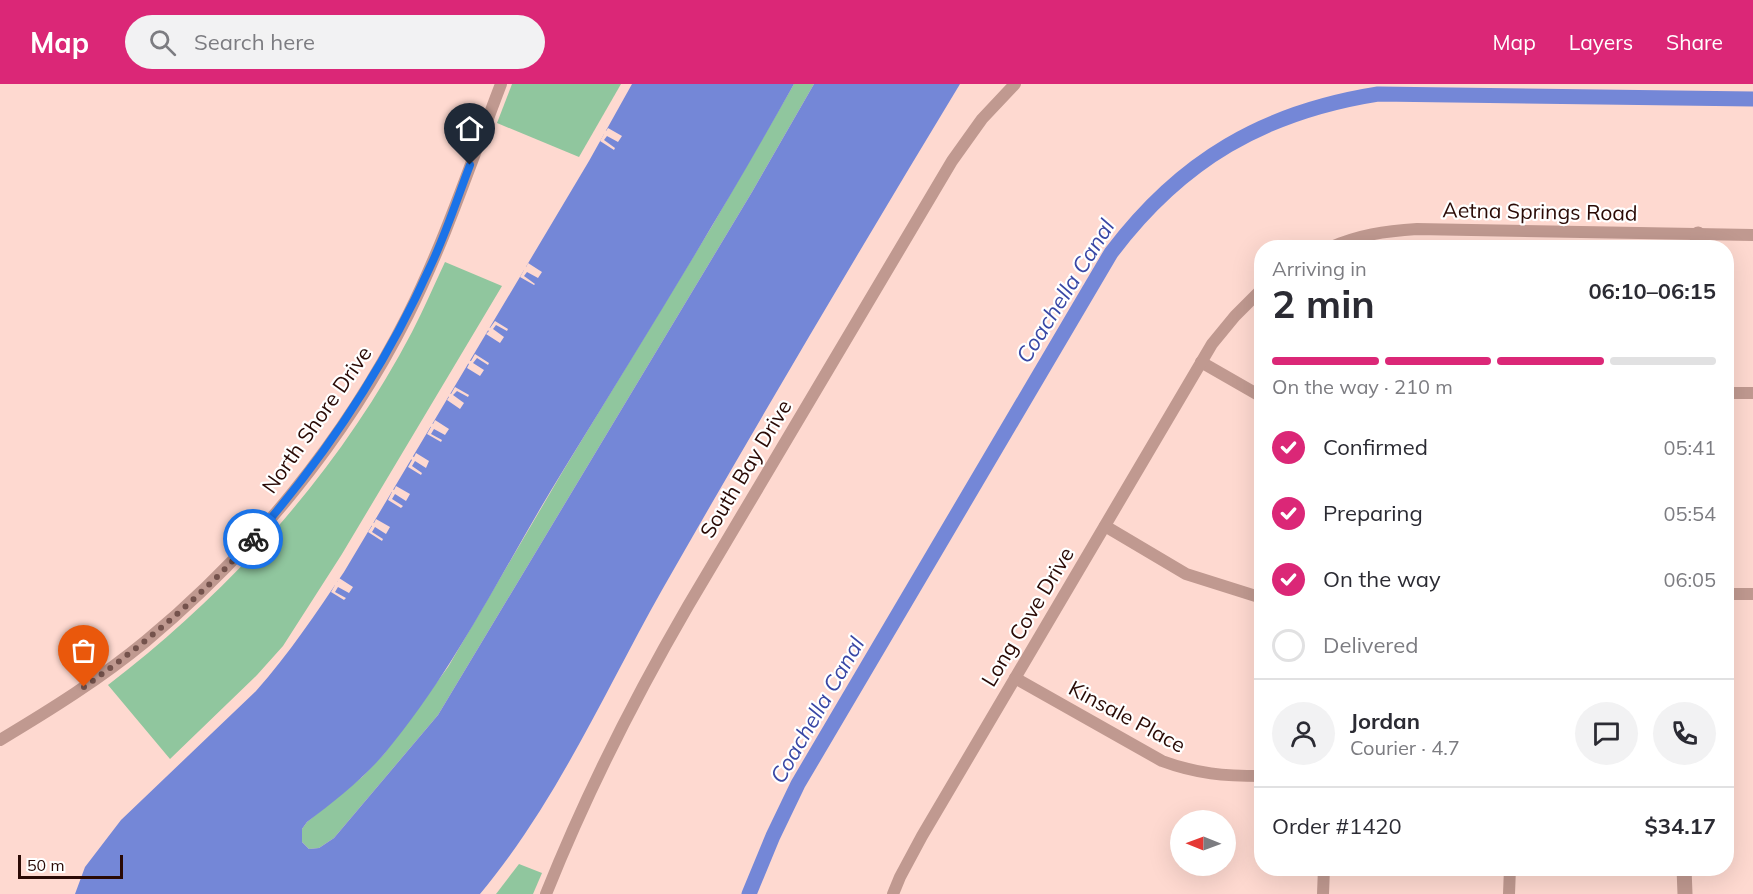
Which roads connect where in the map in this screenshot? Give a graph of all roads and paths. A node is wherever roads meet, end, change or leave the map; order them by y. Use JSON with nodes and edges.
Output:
{"nodes":[{"id":1,"x":501,"y":84,"type":"edge"},
{"id":2,"x":1015,"y":84,"type":"edge"},
{"id":3,"x":1753,"y":235,"type":"edge"},
{"id":4,"x":1346,"y":240,"type":"edge"},
{"id":5,"x":1674,"y":240,"type":"edge"},
{"id":6,"x":1706,"y":240,"type":"edge"},
{"id":7,"x":1254,"y":297,"type":"edge"},
{"id":8,"x":1201,"y":363,"type":"junction"},
{"id":9,"x":1254,"y":393,"type":"edge"},
{"id":10,"x":1734,"y":393,"type":"edge"},
{"id":11,"x":1753,"y":393,"type":"edge"},
{"id":12,"x":1105,"y":526,"type":"junction"},
{"id":13,"x":1734,"y":594,"type":"edge"},
{"id":14,"x":1753,"y":594,"type":"edge"},
{"id":15,"x":1254,"y":595,"type":"edge"},
{"id":16,"x":1015,"y":678,"type":"junction"},
{"id":17,"x":0,"y":740,"type":"edge"},
{"id":18,"x":1254,"y":776,"type":"edge"},
{"id":19,"x":1324,"y":876,"type":"edge"},
{"id":20,"x":1510,"y":876,"type":"edge"},
{"id":21,"x":1684,"y":876,"type":"edge"},
{"id":22,"x":546,"y":894,"type":"edge"},
{"id":23,"x":893,"y":894,"type":"edge"},
{"id":24,"x":1323,"y":894,"type":"edge"},
{"id":25,"x":1509,"y":894,"type":"edge"},
{"id":26,"x":1685,"y":894,"type":"edge"}],
"edges":[{"from":1,"to":17,"type":"street","name":"North Shore Drive"},
{"from":2,"to":22,"type":"street","name":"South Bay Drive"},
{"from":3,"to":6,"type":"street","name":"Aetna Springs Road"},
{"from":4,"to":5,"type":"street","name":"Aetna Springs Road"},
{"from":7,"to":8,"type":"street"},
{"from":8,"to":9,"type":"street"},
{"from":8,"to":12,"type":"street","name":"Long Cove Drive"},
{"from":10,"to":11,"type":"street"},
{"from":12,"to":15,"type":"street"},
{"from":12,"to":16,"type":"street","name":"Long Cove Drive"},
{"from":13,"to":14,"type":"street"},
{"from":16,"to":18,"type":"street","name":"Kinsale Place"},
{"from":16,"to":23,"type":"street","name":"Long Cove Drive"},
{"from":19,"to":24,"type":"street"},
{"from":20,"to":25,"type":"street"},
{"from":21,"to":26,"type":"street"}]}
